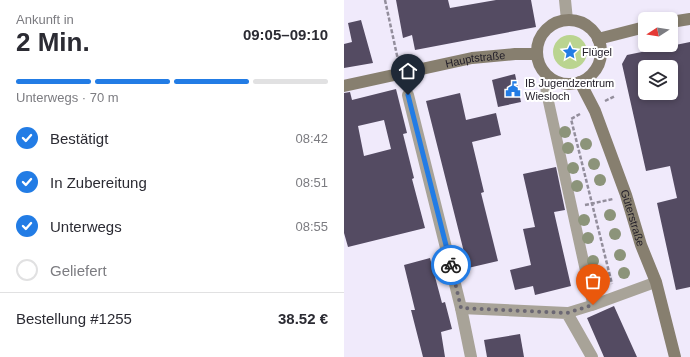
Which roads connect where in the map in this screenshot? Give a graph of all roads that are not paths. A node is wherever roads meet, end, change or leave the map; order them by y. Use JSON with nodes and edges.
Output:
{"nodes":[{"id":1,"x":565,"y":0,"type":"edge"},
{"id":2,"x":690,"y":19,"type":"edge"},
{"id":3,"x":567,"y":20,"type":"junction"},
{"id":4,"x":678,"y":21,"type":"edge"},
{"id":5,"x":638,"y":29,"type":"edge"},
{"id":6,"x":598,"y":39,"type":"junction"},
{"id":7,"x":537,"y":54,"type":"junction"},
{"id":8,"x":551,"y":78,"type":"junction"},
{"id":9,"x":580,"y":82,"type":"junction"},
{"id":10,"x":344,"y":86,"type":"edge"},
{"id":11,"x":408,"y":95,"type":"dead end"},
{"id":12,"x":656,"y":282,"type":"junction"},
{"id":13,"x":593,"y":305,"type":"junction"},
{"id":14,"x":461,"y":308,"type":"junction"},
{"id":15,"x":567,"y":313,"type":"junction"},
{"id":16,"x":471,"y":357,"type":"edge"},
{"id":17,"x":592,"y":357,"type":"edge"},
{"id":18,"x":675,"y":357,"type":"edge"}],
"edges":[{"from":1,"to":3,"type":"street"},
{"from":2,"to":4,"type":"street"},
{"from":3,"to":6,"type":"street"},
{"from":3,"to":7,"type":"street"},
{"from":5,"to":6,"type":"street"},
{"from":6,"to":9,"type":"street"},
{"from":7,"to":8,"type":"street"},
{"from":7,"to":10,"type":"street","name":"Hauptstraße"},
{"from":8,"to":9,"type":"street"},
{"from":8,"to":13,"type":"lane"},
{"from":9,"to":12,"type":"street","name":"Güterstraße"},
{"from":11,"to":14,"type":"street"},
{"from":12,"to":13,"type":"lane"},
{"from":12,"to":18,"type":"street","name":"Güterstraße"},
{"from":13,"to":15,"type":"lane"},
{"from":14,"to":15,"type":"street"},
{"from":14,"to":16,"type":"street"},
{"from":15,"to":17,"type":"street"}]}
